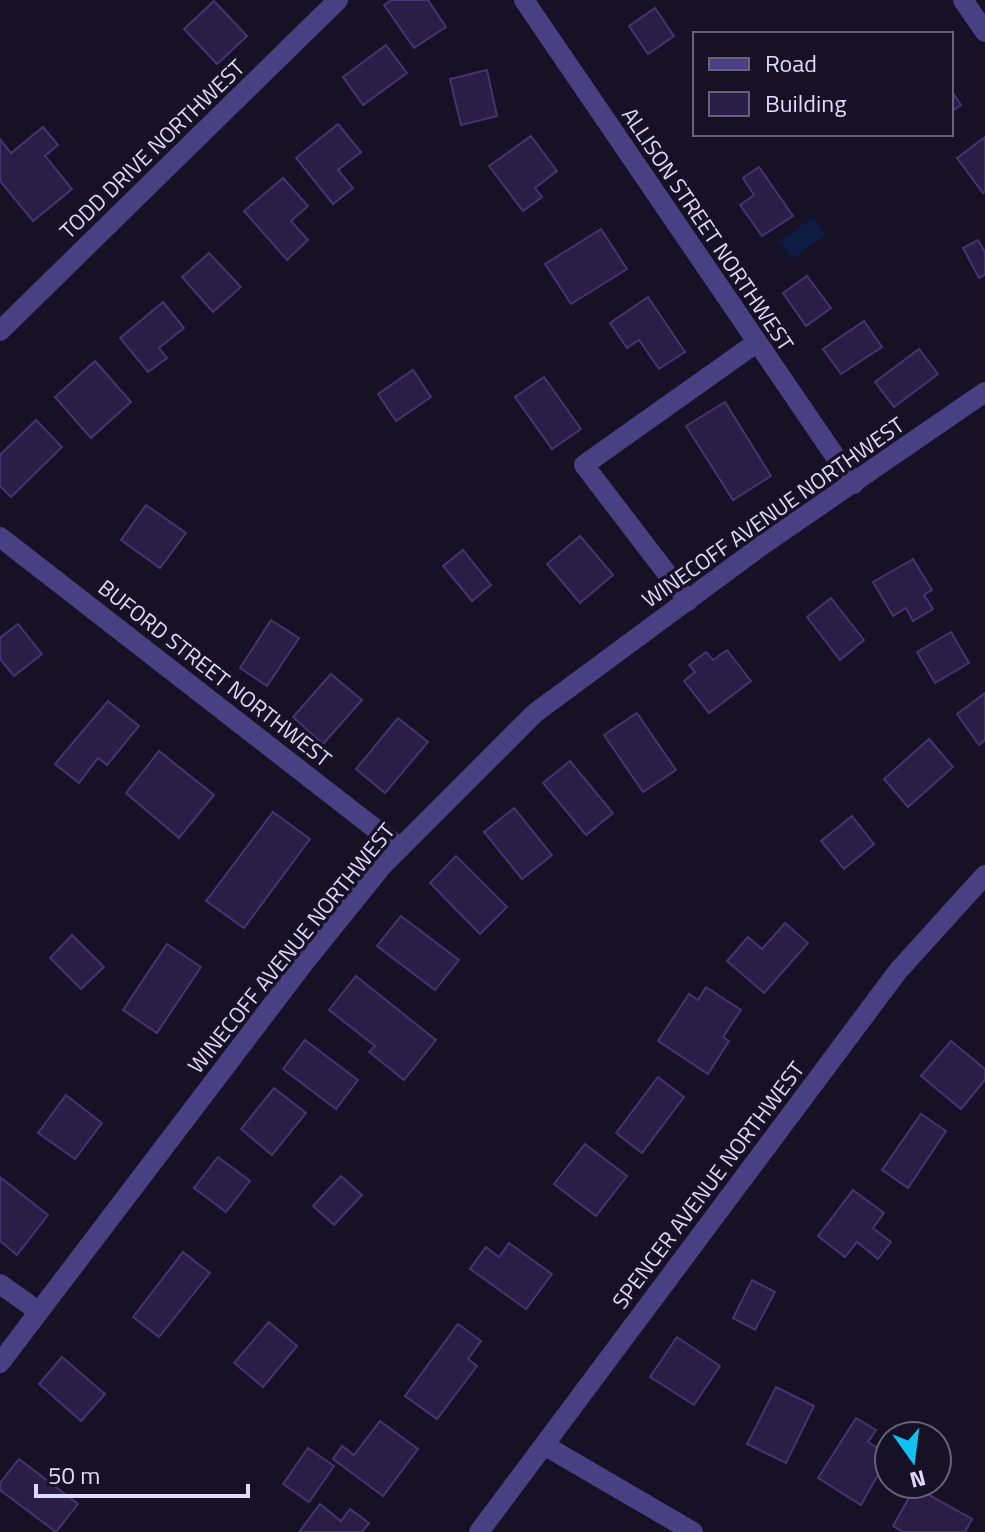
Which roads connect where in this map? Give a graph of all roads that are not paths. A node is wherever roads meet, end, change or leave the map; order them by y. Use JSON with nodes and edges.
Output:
{"nodes":[{"id":1,"x":338,"y":0,"type":"edge"},
{"id":2,"x":524,"y":0,"type":"edge"},
{"id":3,"x":963,"y":0,"type":"edge"},
{"id":4,"x":985,"y":32,"type":"edge"},
{"id":5,"x":0,"y":331,"type":"edge"},
{"id":6,"x":756,"y":343,"type":"junction"},
{"id":7,"x":985,"y":392,"type":"edge"},
{"id":8,"x":854,"y":484,"type":"junction"},
{"id":9,"x":0,"y":537,"type":"edge"},
{"id":10,"x":688,"y":601,"type":"junction"},
{"id":11,"x":400,"y":848,"type":"junction"},
{"id":12,"x":985,"y":875,"type":"edge"},
{"id":13,"x":0,"y":1284,"type":"edge"},
{"id":14,"x":38,"y":1311,"type":"junction"},
{"id":15,"x":0,"y":1363,"type":"edge"},
{"id":16,"x":544,"y":1445,"type":"junction"},
{"id":17,"x":479,"y":1532,"type":"edge"},
{"id":18,"x":693,"y":1532,"type":"edge"}],
"edges":[{"from":1,"to":5,"type":"street","name":"TODD DRIVE NORTHWEST"},
{"from":2,"to":6,"type":"street","name":"ALLISON STREET NORTHWEST"},
{"from":3,"to":4,"type":"street"},
{"from":6,"to":8,"type":"street","name":"ALLISON STREET NORTHWEST"},
{"from":6,"to":10,"type":"street"},
{"from":7,"to":8,"type":"street","name":"WINECOFF AVENUE NORTHWEST"},
{"from":8,"to":10,"type":"street","name":"WINECOFF AVENUE NORTHWEST"},
{"from":9,"to":11,"type":"street","name":"BUFORD STREET NORTHWEST"},
{"from":10,"to":11,"type":"street","name":"WINECOFF AVENUE NORTHWEST"},
{"from":11,"to":14,"type":"street","name":"WINECOFF AVENUE NORTHWEST"},
{"from":12,"to":16,"type":"street","name":"SPENCER AVENUE NORTHWEST"},
{"from":13,"to":14,"type":"street"},
{"from":14,"to":15,"type":"street","name":"WINECOFF AVENUE NORTHWEST"},
{"from":16,"to":17,"type":"street","name":"SPENCER AVENUE NORTHWEST"},
{"from":16,"to":18,"type":"street"}]}
